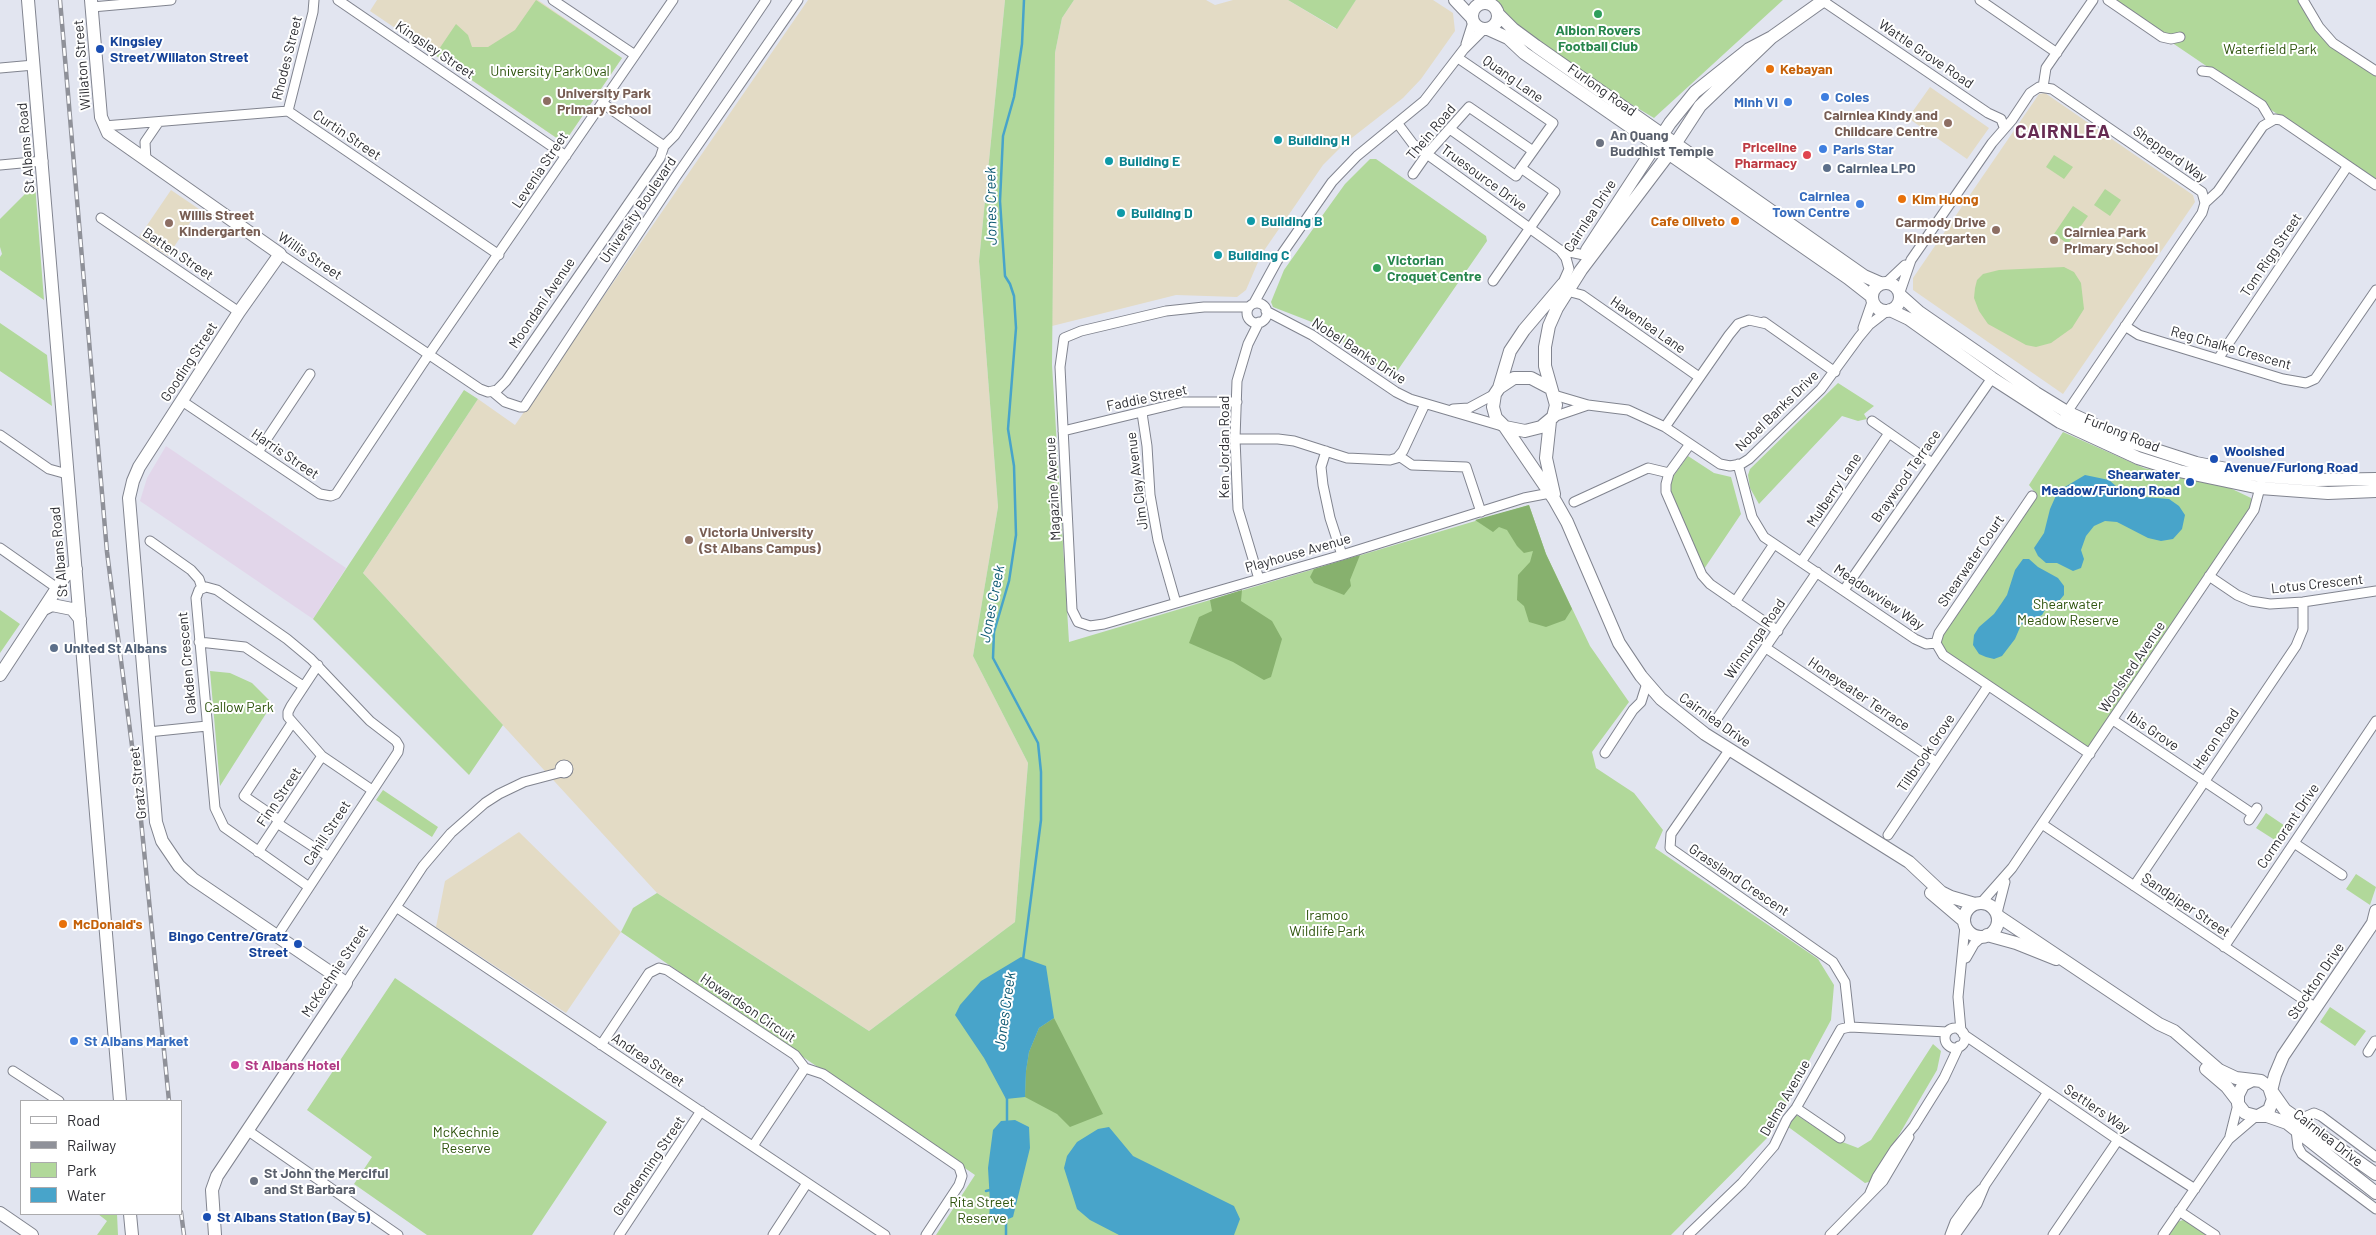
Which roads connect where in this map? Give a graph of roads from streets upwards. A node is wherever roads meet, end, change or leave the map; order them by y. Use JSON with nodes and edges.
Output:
{"nodes":[{"id":1,"x":28,"y":0,"type":"edge"},
{"id":2,"x":171,"y":0,"type":"edge"},
{"id":3,"x":314,"y":0,"type":"edge"},
{"id":4,"x":319,"y":0,"type":"edge"},
{"id":5,"x":338,"y":0,"type":"edge"},
{"id":6,"x":553,"y":0,"type":"edge"},
{"id":7,"x":673,"y":0,"type":"edge"},
{"id":8,"x":766,"y":0,"type":"edge"},
{"id":9,"x":798,"y":0,"type":"edge"},
{"id":10,"x":1455,"y":0,"type":"edge"},
{"id":11,"x":1467,"y":0,"type":"edge"},
{"id":12,"x":1824,"y":0,"type":"edge"},
{"id":13,"x":1980,"y":0,"type":"edge"},
{"id":14,"x":2093,"y":0,"type":"edge"},
{"id":15,"x":2108,"y":0,"type":"edge"},
{"id":16,"x":2303,"y":0,"type":"edge"},
{"id":17,"x":92,"y":3,"type":"edge"},
{"id":18,"x":1482,"y":3,"type":"junction"},
{"id":19,"x":313,"y":12,"type":"junction"},
{"id":20,"x":1498,"y":14,"type":"junction"},
{"id":21,"x":1479,"y":25,"type":"junction"},
{"id":22,"x":1772,"y":37,"type":"junction"},
{"id":23,"x":2180,"y":37,"type":"dead end"},
{"id":24,"x":2057,"y":53,"type":"junction"},
{"id":25,"x":635,"y":55,"type":"junction"},
{"id":26,"x":1458,"y":58,"type":"junction"},
{"id":27,"x":34,"y":65,"type":"junction"},
{"id":28,"x":0,"y":68,"type":"edge"},
{"id":29,"x":2202,"y":71,"type":"dead end"},
{"id":30,"x":2376,"y":71,"type":"edge"},
{"id":31,"x":2043,"y":87,"type":"junction"},
{"id":32,"x":602,"y":103,"type":"junction"},
{"id":33,"x":288,"y":111,"type":"junction"},
{"id":34,"x":2271,"y":120,"type":"junction"},
{"id":35,"x":158,"y":123,"type":"junction"},
{"id":36,"x":1398,"y":124,"type":"junction"},
{"id":37,"x":2002,"y":124,"type":"junction"},
{"id":38,"x":104,"y":126,"type":"junction"},
{"id":39,"x":1450,"y":129,"type":"junction"},
{"id":40,"x":1662,"y":133,"type":"junction"},
{"id":41,"x":1675,"y":142,"type":"junction"},
{"id":42,"x":662,"y":144,"type":"junction"},
{"id":43,"x":1655,"y":145,"type":"junction"},
{"id":44,"x":1534,"y":151,"type":"junction"},
{"id":45,"x":1427,"y":154,"type":"junction"},
{"id":46,"x":1668,"y":155,"type":"junction"},
{"id":47,"x":566,"y":156,"type":"junction"},
{"id":48,"x":43,"y":161,"type":"junction"},
{"id":49,"x":146,"y":161,"type":"junction"},
{"id":50,"x":0,"y":165,"type":"edge"},
{"id":51,"x":2347,"y":167,"type":"junction"},
{"id":52,"x":1521,"y":168,"type":"junction"},
{"id":53,"x":1413,"y":174,"type":"dead end"},
{"id":54,"x":2376,"y":186,"type":"edge"},
{"id":55,"x":2205,"y":203,"type":"junction"},
{"id":56,"x":101,"y":218,"type":"dead end"},
{"id":57,"x":1530,"y":228,"type":"junction"},
{"id":58,"x":1808,"y":235,"type":"junction"},
{"id":59,"x":1560,"y":250,"type":"junction"},
{"id":60,"x":1811,"y":252,"type":"junction"},
{"id":61,"x":280,"y":254,"type":"junction"},
{"id":62,"x":499,"y":255,"type":"junction"},
{"id":63,"x":1584,"y":255,"type":"junction"},
{"id":64,"x":1911,"y":260,"type":"junction"},
{"id":65,"x":1494,"y":281,"type":"dead end"},
{"id":66,"x":1883,"y":283,"type":"junction"},
{"id":67,"x":1567,"y":287,"type":"junction"},
{"id":68,"x":2376,"y":290,"type":"edge"},
{"id":69,"x":1900,"y":294,"type":"junction"},
{"id":70,"x":1872,"y":299,"type":"junction"},
{"id":71,"x":1888,"y":311,"type":"junction"},
{"id":72,"x":239,"y":312,"type":"junction"},
{"id":73,"x":1257,"y":313,"type":"junction"},
{"id":74,"x":2125,"y":326,"type":"junction"},
{"id":75,"x":1859,"y":337,"type":"junction"},
{"id":76,"x":1061,"y":354,"type":"joint"},
{"id":77,"x":429,"y":356,"type":"junction"},
{"id":78,"x":2218,"y":359,"type":"junction"},
{"id":79,"x":1835,"y":372,"type":"junction"},
{"id":80,"x":310,"y":374,"type":"dead end"},
{"id":81,"x":1699,"y":377,"type":"junction"},
{"id":82,"x":1992,"y":378,"type":"junction"},
{"id":83,"x":1497,"y":391,"type":"junction"},
{"id":84,"x":493,"y":392,"type":"junction"},
{"id":85,"x":1552,"y":392,"type":"junction"},
{"id":86,"x":182,"y":401,"type":"junction"},
{"id":87,"x":1237,"y":402,"type":"junction"},
{"id":88,"x":1425,"y":404,"type":"junction"},
{"id":89,"x":1588,"y":405,"type":"junction"},
{"id":90,"x":1448,"y":409,"type":"junction"},
{"id":91,"x":1142,"y":413,"type":"junction"},
{"id":92,"x":2063,"y":417,"type":"junction"},
{"id":93,"x":1551,"y":419,"type":"junction"},
{"id":94,"x":1872,"y":421,"type":"dead end"},
{"id":95,"x":1504,"y":427,"type":"junction"},
{"id":96,"x":1665,"y":427,"type":"junction"},
{"id":97,"x":1063,"y":430,"type":"junction"},
{"id":98,"x":1890,"y":433,"type":"junction"},
{"id":99,"x":0,"y":435,"type":"edge"},
{"id":100,"x":1235,"y":439,"type":"junction"},
{"id":101,"x":1690,"y":444,"type":"junction"},
{"id":102,"x":258,"y":452,"type":"junction"},
{"id":103,"x":1329,"y":452,"type":"junction"},
{"id":104,"x":1399,"y":456,"type":"junction"},
{"id":105,"x":1932,"y":463,"type":"junction"},
{"id":106,"x":1738,"y":464,"type":"junction"},
{"id":107,"x":1669,"y":473,"type":"junction"},
{"id":108,"x":67,"y":474,"type":"junction"},
{"id":109,"x":2376,"y":479,"type":"edge"},
{"id":110,"x":1541,"y":481,"type":"junction"},
{"id":111,"x":2261,"y":482,"type":"junction"},
{"id":112,"x":130,"y":489,"type":"joint"},
{"id":113,"x":2376,"y":491,"type":"edge"},
{"id":114,"x":1552,"y":496,"type":"junction"},
{"id":115,"x":2032,"y":496,"type":"dead end"},
{"id":116,"x":1524,"y":498,"type":"junction"},
{"id":117,"x":1574,"y":502,"type":"dead end"},
{"id":118,"x":1481,"y":512,"type":"junction"},
{"id":119,"x":150,"y":542,"type":"dead end"},
{"id":120,"x":1774,"y":544,"type":"junction"},
{"id":121,"x":0,"y":548,"type":"edge"},
{"id":122,"x":1342,"y":555,"type":"junction"},
{"id":123,"x":1801,"y":562,"type":"junction"},
{"id":124,"x":76,"y":569,"type":"junction"},
{"id":125,"x":1817,"y":572,"type":"junction"},
{"id":126,"x":2209,"y":576,"type":"junction"},
{"id":127,"x":1259,"y":579,"type":"junction"},
{"id":128,"x":57,"y":588,"type":"junction"},
{"id":129,"x":202,"y":588,"type":"junction"},
{"id":130,"x":1844,"y":590,"type":"junction"},
{"id":131,"x":2376,"y":591,"type":"edge"},
{"id":132,"x":1735,"y":602,"type":"junction"},
{"id":133,"x":2303,"y":602,"type":"junction"},
{"id":134,"x":1176,"y":603,"type":"junction"},
{"id":135,"x":44,"y":609,"type":"junction"},
{"id":136,"x":80,"y":619,"type":"junction"},
{"id":137,"x":1078,"y":622,"type":"joint"},
{"id":138,"x":1778,"y":631,"type":"junction"},
{"id":139,"x":199,"y":642,"type":"junction"},
{"id":140,"x":1936,"y":644,"type":"junction"},
{"id":141,"x":1766,"y":648,"type":"junction"},
{"id":142,"x":318,"y":666,"type":"junction"},
{"id":143,"x":0,"y":675,"type":"edge"},
{"id":144,"x":1648,"y":684,"type":"junction"},
{"id":145,"x":304,"y":686,"type":"junction"},
{"id":146,"x":1988,"y":686,"type":"junction"},
{"id":147,"x":1661,"y":699,"type":"junction"},
{"id":148,"x":1641,"y":702,"type":"junction"},
{"id":149,"x":1716,"y":720,"type":"dead end"},
{"id":150,"x":2113,"y":720,"type":"junction"},
{"id":151,"x":2376,"y":721,"type":"edge"},
{"id":152,"x":292,"y":722,"type":"junction"},
{"id":153,"x":207,"y":726,"type":"junction"},
{"id":154,"x":148,"y":732,"type":"junction"},
{"id":155,"x":1730,"y":749,"type":"junction"},
{"id":156,"x":1605,"y":753,"type":"dead end"},
{"id":157,"x":2090,"y":754,"type":"junction"},
{"id":158,"x":322,"y":756,"type":"junction"},
{"id":159,"x":1936,"y":762,"type":"junction"},
{"id":160,"x":561,"y":770,"type":"dead end"},
{"id":161,"x":2203,"y":781,"type":"junction"},
{"id":162,"x":372,"y":790,"type":"junction"},
{"id":163,"x":2253,"y":814,"type":"dead end"},
{"id":164,"x":278,"y":821,"type":"junction"},
{"id":165,"x":2042,"y":824,"type":"junction"},
{"id":166,"x":1888,"y":835,"type":"dead end"},
{"id":167,"x":2294,"y":843,"type":"junction"},
{"id":168,"x":258,"y":852,"type":"junction"},
{"id":169,"x":1895,"y":855,"type":"junction"},
{"id":170,"x":329,"y":857,"type":"junction"},
{"id":171,"x":2012,"y":868,"type":"junction"},
{"id":172,"x":2342,"y":876,"type":"dead end"},
{"id":173,"x":2134,"y":886,"type":"junction"},
{"id":174,"x":309,"y":887,"type":"junction"},
{"id":175,"x":1978,"y":903,"type":"junction"},
{"id":176,"x":396,"y":907,"type":"junction"},
{"id":177,"x":1997,"y":914,"type":"junction"},
{"id":178,"x":2375,"y":918,"type":"edge"},
{"id":179,"x":1965,"y":924,"type":"junction"},
{"id":180,"x":277,"y":936,"type":"junction"},
{"id":181,"x":1985,"y":936,"type":"junction"},
{"id":182,"x":2224,"y":947,"type":"junction"},
{"id":183,"x":2068,"y":963,"type":"junction"},
{"id":184,"x":1962,"y":965,"type":"junction"},
{"id":185,"x":346,"y":983,"type":"junction"},
{"id":186,"x":2316,"y":1008,"type":"junction"},
{"id":187,"x":1957,"y":1010,"type":"junction"},
{"id":188,"x":2159,"y":1024,"type":"junction"},
{"id":189,"x":1850,"y":1027,"type":"junction"},
{"id":190,"x":1962,"y":1032,"type":"junction"},
{"id":191,"x":1948,"y":1037,"type":"junction"},
{"id":192,"x":601,"y":1045,"type":"junction"},
{"id":193,"x":1960,"y":1046,"type":"junction"},
{"id":194,"x":1985,"y":1050,"type":"junction"},
{"id":195,"x":2283,"y":1056,"type":"junction"},
{"id":196,"x":805,"y":1068,"type":"junction"},
{"id":197,"x":1949,"y":1068,"type":"junction"},
{"id":198,"x":13,"y":1071,"type":"dead end"},
{"id":199,"x":2255,"y":1080,"type":"junction"},
{"id":200,"x":2048,"y":1092,"type":"junction"},
{"id":201,"x":2272,"y":1092,"type":"junction"},
{"id":202,"x":57,"y":1100,"type":"edge"},
{"id":203,"x":120,"y":1100,"type":"edge"},
{"id":204,"x":2238,"y":1102,"type":"junction"},
{"id":205,"x":1796,"y":1108,"type":"junction"},
{"id":206,"x":701,"y":1111,"type":"junction"},
{"id":207,"x":2257,"y":1116,"type":"junction"},
{"id":208,"x":2298,"y":1125,"type":"junction"},
{"id":209,"x":247,"y":1130,"type":"junction"},
{"id":210,"x":1840,"y":1138,"type":"dead end"},
{"id":211,"x":2229,"y":1138,"type":"junction"},
{"id":212,"x":2118,"y":1140,"type":"junction"},
{"id":213,"x":753,"y":1146,"type":"junction"},
{"id":214,"x":2376,"y":1157,"type":"edge"},
{"id":215,"x":2376,"y":1174,"type":"edge"},
{"id":216,"x":808,"y":1183,"type":"junction"},
{"id":217,"x":1986,"y":1185,"type":"junction"},
{"id":218,"x":2195,"y":1189,"type":"junction"},
{"id":219,"x":2376,"y":1193,"type":"edge"},
{"id":220,"x":2179,"y":1210,"type":"junction"},
{"id":221,"x":2376,"y":1210,"type":"edge"},
{"id":222,"x":0,"y":1213,"type":"edge"},
{"id":223,"x":130,"y":1215,"type":"edge"},
{"id":224,"x":32,"y":1235,"type":"edge"},
{"id":225,"x":132,"y":1235,"type":"edge"},
{"id":226,"x":215,"y":1235,"type":"edge"},
{"id":227,"x":398,"y":1235,"type":"edge"},
{"id":228,"x":619,"y":1235,"type":"edge"},
{"id":229,"x":773,"y":1235,"type":"edge"},
{"id":230,"x":886,"y":1235,"type":"edge"},
{"id":231,"x":926,"y":1235,"type":"edge"},
{"id":232,"x":1688,"y":1235,"type":"edge"},
{"id":233,"x":1830,"y":1235,"type":"edge"},
{"id":234,"x":1950,"y":1235,"type":"edge"},
{"id":235,"x":1955,"y":1235,"type":"edge"},
{"id":236,"x":2053,"y":1235,"type":"edge"},
{"id":237,"x":2163,"y":1235,"type":"edge"},
{"id":238,"x":2215,"y":1235,"type":"edge"}],
"edges":[{"from":1,"to":27,"type":"street","name":"St Albans Road"},
{"from":2,"to":17,"type":"street"},
{"from":3,"to":19,"type":"street","name":"Rhodes Street"},
{"from":4,"to":19,"type":"street","name":"Rhodes Street"},
{"from":5,"to":47,"type":"street","name":"Kingsley Street"},
{"from":6,"to":25,"type":"street"},
{"from":7,"to":25,"type":"street","name":"Levenia Street"},
{"from":8,"to":42,"type":"street","name":"Moondani Avenue"},
{"from":9,"to":84,"type":"street","name":"University Boulevard"},
{"from":10,"to":21,"type":"street","name":"Furlong Road"},
{"from":11,"to":18,"type":"street"},
{"from":12,"to":22,"type":"street","name":"Cairnlea Drive"},
{"from":12,"to":37,"type":"street","name":"Wattle Grove Road"},
{"from":13,"to":24,"type":"street"},
{"from":14,"to":24,"type":"street"},
{"from":15,"to":23,"type":"street"},
{"from":16,"to":30,"type":"street"},
{"from":17,"to":38,"type":"street","name":"Willaton Street"},
{"from":18,"to":20,"type":"street"},
{"from":18,"to":21,"type":"street"},
{"from":19,"to":33,"type":"street","name":"Rhodes Street"},
{"from":20,"to":21,"type":"street"},
{"from":20,"to":40,"type":"street","name":"Furlong Road"},
{"from":21,"to":26,"type":"street","name":"Ken Jordan Road"},
{"from":21,"to":43,"type":"street","name":"Furlong Road"},
{"from":22,"to":40,"type":"street","name":"Cairnlea Drive"},
{"from":22,"to":41,"type":"street","name":"Cairnlea Drive"},
{"from":24,"to":31,"type":"street"},
{"from":25,"to":32,"type":"street","name":"Levenia Street"},
{"from":26,"to":36,"type":"street","name":"Ken Jordan Road"},
{"from":26,"to":44,"type":"street","name":"Quang Lane"},
{"from":27,"to":28,"type":"street"},
{"from":27,"to":48,"type":"street","name":"St Albans Road"},
{"from":29,"to":34,"type":"street"},
{"from":31,"to":37,"type":"street"},
{"from":31,"to":55,"type":"street","name":"Shepperd Way"},
{"from":32,"to":42,"type":"street"},
{"from":32,"to":47,"type":"street","name":"Levenia Street"},
{"from":33,"to":35,"type":"street"},
{"from":33,"to":62,"type":"street","name":"Curtin Street"},
{"from":34,"to":51,"type":"street"},
{"from":34,"to":55,"type":"street"},
{"from":35,"to":38,"type":"street"},
{"from":35,"to":49,"type":"street"},
{"from":36,"to":45,"type":"street","name":"Truesource Drive"},
{"from":36,"to":73,"type":"street","name":"Ken Jordan Road"},
{"from":37,"to":64,"type":"street"},
{"from":38,"to":49,"type":"street","name":"Willis Street"},
{"from":39,"to":44,"type":"street","name":"Thein Road"},
{"from":39,"to":45,"type":"street","name":"Thein Road"},
{"from":39,"to":52,"type":"street"},
{"from":40,"to":41,"type":"street","name":"Furlong Road"},
{"from":40,"to":43,"type":"street","name":"Cairnlea Drive"},
{"from":41,"to":46,"type":"street","name":"Cairnlea Drive"},
{"from":41,"to":58,"type":"street","name":"Furlong Road"},
{"from":42,"to":84,"type":"street","name":"Moondani Avenue"},
{"from":43,"to":46,"type":"street","name":"Furlong Road"},
{"from":43,"to":63,"type":"street","name":"Cairnlea Drive"},
{"from":44,"to":52,"type":"street"},
{"from":45,"to":53,"type":"street","name":"Thein Road"},
{"from":45,"to":57,"type":"street","name":"Truesource Drive"},
{"from":46,"to":60,"type":"street","name":"Furlong Road"},
{"from":46,"to":67,"type":"street","name":"Cairnlea Drive"},
{"from":47,"to":62,"type":"street","name":"Levenia Street"},
{"from":48,"to":50,"type":"street"},
{"from":48,"to":108,"type":"street","name":"St Albans Road"},
{"from":49,"to":61,"type":"street","name":"Willis Street"},
{"from":51,"to":54,"type":"street"},
{"from":51,"to":78,"type":"street","name":"Tom Rigg Street"},
{"from":52,"to":57,"type":"street"},
{"from":55,"to":74,"type":"street","name":"Shepperd Way"},
{"from":56,"to":72,"type":"street","name":"Batten Street"},
{"from":57,"to":59,"type":"street","name":"Truesource Drive"},
{"from":57,"to":65,"type":"street"},
{"from":58,"to":60,"type":"street"},
{"from":58,"to":66,"type":"street","name":"Furlong Road"},
{"from":59,"to":63,"type":"street"},
{"from":59,"to":67,"type":"street"},
{"from":60,"to":70,"type":"street","name":"Furlong Road"},
{"from":61,"to":72,"type":"street","name":"Gooding Street"},
{"from":61,"to":77,"type":"street","name":"Willis Street"},
{"from":62,"to":77,"type":"street","name":"Levenia Street"},
{"from":63,"to":67,"type":"street","name":"Cairnlea Drive"},
{"from":64,"to":66,"type":"street"},
{"from":64,"to":69,"type":"street"},
{"from":66,"to":69,"type":"street"},
{"from":66,"to":70,"type":"street"},
{"from":67,"to":81,"type":"street","name":"Havenlea Lane"},
{"from":67,"to":83,"type":"street","name":"Cairnlea Drive"},
{"from":67,"to":85,"type":"street","name":"Cairnlea Drive"},
{"from":68,"to":78,"type":"street","name":"Reg Chalke Crescent"},
{"from":69,"to":71,"type":"street"},
{"from":69,"to":92,"type":"street","name":"Furlong Road"},
{"from":70,"to":71,"type":"street"},
{"from":70,"to":75,"type":"street","name":"Nobel Banks Drive"},
{"from":71,"to":75,"type":"street","name":"Nobel Banks Drive"},
{"from":71,"to":82,"type":"street","name":"Furlong Road"},
{"from":72,"to":86,"type":"street","name":"Gooding Street"},
{"from":73,"to":76,"type":"street","name":"Nobel Banks Drive"},
{"from":73,"to":87,"type":"street","name":"Ken Jordan Road"},
{"from":73,"to":88,"type":"street","name":"Nobel Banks Drive"},
{"from":74,"to":78,"type":"street","name":"Reg Chalke Crescent"},
{"from":74,"to":92,"type":"street","name":"Shepperd Way"},
{"from":75,"to":79,"type":"street","name":"Nobel Banks Drive"},
{"from":76,"to":97,"type":"street","name":"Magazine Avenue"},
{"from":77,"to":84,"type":"street"},
{"from":77,"to":102,"type":"street","name":"Harris Street"},
{"from":79,"to":81,"type":"street"},
{"from":79,"to":106,"type":"street","name":"Nobel Banks Drive"},
{"from":80,"to":102,"type":"street"},
{"from":81,"to":96,"type":"street"},
{"from":82,"to":92,"type":"street","name":"Furlong Road"},
{"from":82,"to":105,"type":"street","name":"Braywood Terrace"},
{"from":83,"to":85,"type":"street"},
{"from":83,"to":90,"type":"street","name":"Nobel Banks Drive"},
{"from":83,"to":95,"type":"street"},
{"from":85,"to":89,"type":"street","name":"Nobel Banks Drive"},
{"from":85,"to":93,"type":"street"},
{"from":86,"to":102,"type":"street","name":"Harris Street"},
{"from":86,"to":112,"type":"street","name":"Gooding Street"},
{"from":87,"to":91,"type":"street","name":"Faddie Street"},
{"from":87,"to":100,"type":"street","name":"Ken Jordan Road"},
{"from":88,"to":90,"type":"street","name":"Nobel Banks Drive"},
{"from":88,"to":104,"type":"street"},
{"from":89,"to":93,"type":"street","name":"Nobel Banks Drive"},
{"from":89,"to":96,"type":"street","name":"Nobel Banks Drive"},
{"from":90,"to":95,"type":"street","name":"Nobel Banks Drive"},
{"from":91,"to":97,"type":"street","name":"Faddie Street"},
{"from":91,"to":134,"type":"street","name":"Jim Clay Avenue"},
{"from":92,"to":111,"type":"street","name":"Furlong Road"},
{"from":93,"to":95,"type":"street"},
{"from":93,"to":114,"type":"street","name":"Cairnlea Drive"},
{"from":94,"to":98,"type":"street"},
{"from":95,"to":110,"type":"street","name":"Cairnlea Drive"},
{"from":96,"to":101,"type":"street","name":"Nobel Banks Drive"},
{"from":97,"to":137,"type":"street","name":"Magazine Avenue"},
{"from":98,"to":105,"type":"street"},
{"from":98,"to":123,"type":"street","name":"Mulberry Lane"},
{"from":99,"to":108,"type":"street"},
{"from":100,"to":103,"type":"street"},
{"from":100,"to":127,"type":"street","name":"Ken Jordan Road"},
{"from":101,"to":106,"type":"street","name":"Nobel Banks Drive"},
{"from":101,"to":107,"type":"street"},
{"from":103,"to":104,"type":"street"},
{"from":103,"to":122,"type":"street"},
{"from":104,"to":118,"type":"street"},
{"from":105,"to":130,"type":"street","name":"Braywood Terrace"},
{"from":106,"to":120,"type":"street","name":"Meadowview Way"},
{"from":107,"to":117,"type":"street"},
{"from":107,"to":132,"type":"street"},
{"from":108,"to":124,"type":"street","name":"St Albans Road"},
{"from":109,"to":111,"type":"street","name":"Furlong Road"},
{"from":110,"to":114,"type":"street","name":"Cairnlea Drive"},
{"from":110,"to":116,"type":"street","name":"Playhouse Avenue"},
{"from":111,"to":113,"type":"street","name":"Furlong Road"},
{"from":111,"to":126,"type":"street","name":"Woolshed Avenue"},
{"from":112,"to":154,"type":"street","name":"Gratz Street"},
{"from":114,"to":116,"type":"street","name":"Playhouse Avenue"},
{"from":114,"to":144,"type":"street","name":"Cairnlea Drive"},
{"from":115,"to":140,"type":"street","name":"Shearwater Court"},
{"from":116,"to":118,"type":"street","name":"Playhouse Avenue"},
{"from":118,"to":122,"type":"street","name":"Playhouse Avenue"},
{"from":119,"to":129,"type":"street"},
{"from":120,"to":123,"type":"street","name":"Meadowview Way"},
{"from":120,"to":132,"type":"street"},
{"from":121,"to":128,"type":"street"},
{"from":122,"to":127,"type":"street","name":"Playhouse Avenue"},
{"from":123,"to":125,"type":"street","name":"Meadowview Way"},
{"from":124,"to":128,"type":"street"},
{"from":124,"to":136,"type":"street","name":"St Albans Road"},
{"from":125,"to":130,"type":"street","name":"Meadowview Way"},
{"from":125,"to":138,"type":"street","name":"Winnunga Road"},
{"from":126,"to":133,"type":"street","name":"Lotus Crescent"},
{"from":126,"to":150,"type":"street","name":"Woolshed Avenue"},
{"from":127,"to":134,"type":"street","name":"Playhouse Avenue"},
{"from":128,"to":135,"type":"street"},
{"from":129,"to":139,"type":"street","name":"Oakden Crescent"},
{"from":129,"to":142,"type":"street"},
{"from":130,"to":140,"type":"street","name":"Meadowview Way"},
{"from":131,"to":133,"type":"street","name":"Lotus Crescent"},
{"from":132,"to":138,"type":"street"},
{"from":133,"to":161,"type":"street","name":"Heron Road"},
{"from":134,"to":137,"type":"street","name":"Playhouse Avenue"},
{"from":135,"to":136,"type":"street"},
{"from":135,"to":143,"type":"street"},
{"from":136,"to":203,"type":"street","name":"St Albans Road"},
{"from":138,"to":141,"type":"street","name":"Winnunga Road"},
{"from":139,"to":145,"type":"street"},
{"from":139,"to":153,"type":"street","name":"Oakden Crescent"},
{"from":140,"to":146,"type":"street","name":"Meadowview Way"},
{"from":141,"to":149,"type":"street","name":"Winnunga Road"},
{"from":141,"to":159,"type":"street","name":"Honeyeater Terrace"},
{"from":142,"to":145,"type":"street"},
{"from":142,"to":162,"type":"street","name":"Cahill Street"},
{"from":144,"to":147,"type":"street","name":"Cairnlea Drive"},
{"from":144,"to":148,"type":"street"},
{"from":145,"to":152,"type":"street"},
{"from":146,"to":157,"type":"street","name":"Meadowview Way"},
{"from":146,"to":159,"type":"street","name":"Tillbrook Grove"},
{"from":147,"to":148,"type":"street"},
{"from":147,"to":155,"type":"street","name":"Cairnlea Drive"},
{"from":148,"to":156,"type":"street"},
{"from":150,"to":157,"type":"street","name":"Woolshed Avenue"},
{"from":150,"to":161,"type":"street","name":"Ibis Grove"},
{"from":151,"to":167,"type":"street","name":"Cormorant Drive"},
{"from":152,"to":158,"type":"street"},
{"from":152,"to":164,"type":"street"},
{"from":153,"to":154,"type":"street"},
{"from":153,"to":168,"type":"street","name":"Oakden Crescent"},
{"from":154,"to":180,"type":"street","name":"Gratz Street"},
{"from":155,"to":169,"type":"street","name":"Cairnlea Drive"},
{"from":155,"to":189,"type":"street","name":"Grassland Crescent"},
{"from":157,"to":165,"type":"street","name":"Woolshed Avenue"},
{"from":158,"to":162,"type":"street"},
{"from":158,"to":164,"type":"street","name":"Finn Street"},
{"from":159,"to":166,"type":"street","name":"Tillbrook Grove"},
{"from":160,"to":176,"type":"street","name":"McKechnie Street"},
{"from":161,"to":163,"type":"street","name":"Ibis Grove"},
{"from":161,"to":173,"type":"street","name":"Heron Road"},
{"from":162,"to":170,"type":"street","name":"Cahill Street"},
{"from":164,"to":168,"type":"street","name":"Finn Street"},
{"from":164,"to":170,"type":"street"},
{"from":165,"to":171,"type":"street","name":"Woolshed Avenue"},
{"from":165,"to":173,"type":"street","name":"Sandpiper Street"},
{"from":167,"to":172,"type":"street"},
{"from":167,"to":182,"type":"street","name":"Cormorant Drive"},
{"from":168,"to":174,"type":"street","name":"Oakden Crescent"},
{"from":169,"to":175,"type":"street","name":"Cairnlea Drive"},
{"from":169,"to":179,"type":"street","name":"Cairnlea Drive"},
{"from":170,"to":174,"type":"street","name":"Cahill Street"},
{"from":171,"to":175,"type":"street","name":"Woolshed Avenue"},
{"from":171,"to":177,"type":"street","name":"Woolshed Avenue"},
{"from":173,"to":182,"type":"street","name":"Sandpiper Street"},
{"from":174,"to":180,"type":"street","name":"Cahill Street"},
{"from":175,"to":177,"type":"street"},
{"from":175,"to":179,"type":"street"},
{"from":176,"to":185,"type":"street","name":"McKechnie Street"},
{"from":176,"to":192,"type":"street","name":"Andrea Street"},
{"from":177,"to":181,"type":"street"},
{"from":177,"to":183,"type":"street"},
{"from":178,"to":186,"type":"street","name":"Stockton Drive"},
{"from":179,"to":181,"type":"street"},
{"from":179,"to":184,"type":"street"},
{"from":180,"to":185,"type":"street","name":"Gratz Street"},
{"from":181,"to":183,"type":"street"},
{"from":181,"to":184,"type":"street"},
{"from":182,"to":186,"type":"street","name":"Sandpiper Street"},
{"from":183,"to":188,"type":"street"},
{"from":184,"to":187,"type":"street"},
{"from":185,"to":209,"type":"street","name":"McKechnie Street"},
{"from":186,"to":195,"type":"street","name":"Stockton Drive"},
{"from":187,"to":190,"type":"street"},
{"from":187,"to":191,"type":"street"},
{"from":188,"to":199,"type":"street"},
{"from":188,"to":204,"type":"street"},
{"from":189,"to":191,"type":"street"},
{"from":189,"to":205,"type":"street","name":"Delma Avenue"},
{"from":190,"to":191,"type":"street"},
{"from":190,"to":193,"type":"street"},
{"from":190,"to":194,"type":"street","name":"Settlers Way"},
{"from":191,"to":193,"type":"street"},
{"from":191,"to":197,"type":"street"},
{"from":192,"to":196,"type":"street","name":"Howardson Circuit"},
{"from":192,"to":206,"type":"street","name":"Andrea Street"},
{"from":193,"to":194,"type":"street","name":"Settlers Way"},
{"from":193,"to":197,"type":"street"},
{"from":194,"to":200,"type":"street","name":"Settlers Way"},
{"from":195,"to":199,"type":"street","name":"Stockton Drive"},
{"from":195,"to":201,"type":"street","name":"Stockton Drive"},
{"from":196,"to":213,"type":"street"},
{"from":196,"to":231,"type":"street","name":"Howardson Circuit"},
{"from":197,"to":233,"type":"street"},
{"from":198,"to":202,"type":"street"},
{"from":199,"to":201,"type":"street"},
{"from":199,"to":204,"type":"street"},
{"from":200,"to":212,"type":"street","name":"Settlers Way"},
{"from":200,"to":217,"type":"street"},
{"from":201,"to":207,"type":"street"},
{"from":201,"to":208,"type":"street","name":"Cairnlea Drive"},
{"from":204,"to":207,"type":"street"},
{"from":204,"to":211,"type":"street"},
{"from":205,"to":210,"type":"street"},
{"from":205,"to":232,"type":"street","name":"Delma Avenue"},
{"from":206,"to":213,"type":"street","name":"Andrea Street"},
{"from":206,"to":228,"type":"street","name":"Glendenning Street"},
{"from":207,"to":208,"type":"street","name":"Cairnlea Drive"},
{"from":207,"to":211,"type":"street"},
{"from":208,"to":214,"type":"street"},
{"from":208,"to":215,"type":"street","name":"Cairnlea Drive"},
{"from":208,"to":219,"type":"street","name":"Cairnlea Drive"},
{"from":208,"to":221,"type":"street"},
{"from":209,"to":226,"type":"street","name":"McKechnie Street"},
{"from":209,"to":227,"type":"street"},
{"from":211,"to":218,"type":"street"},
{"from":212,"to":218,"type":"street","name":"Settlers Way"},
{"from":212,"to":236,"type":"street"},
{"from":213,"to":216,"type":"street","name":"Andrea Street"},
{"from":216,"to":229,"type":"street"},
{"from":216,"to":230,"type":"street","name":"Andrea Street"},
{"from":217,"to":234,"type":"street"},
{"from":217,"to":235,"type":"street"},
{"from":218,"to":220,"type":"street"},
{"from":220,"to":237,"type":"street"},
{"from":220,"to":238,"type":"street"},
{"from":222,"to":224,"type":"street"},
{"from":223,"to":225,"type":"street"}]}
